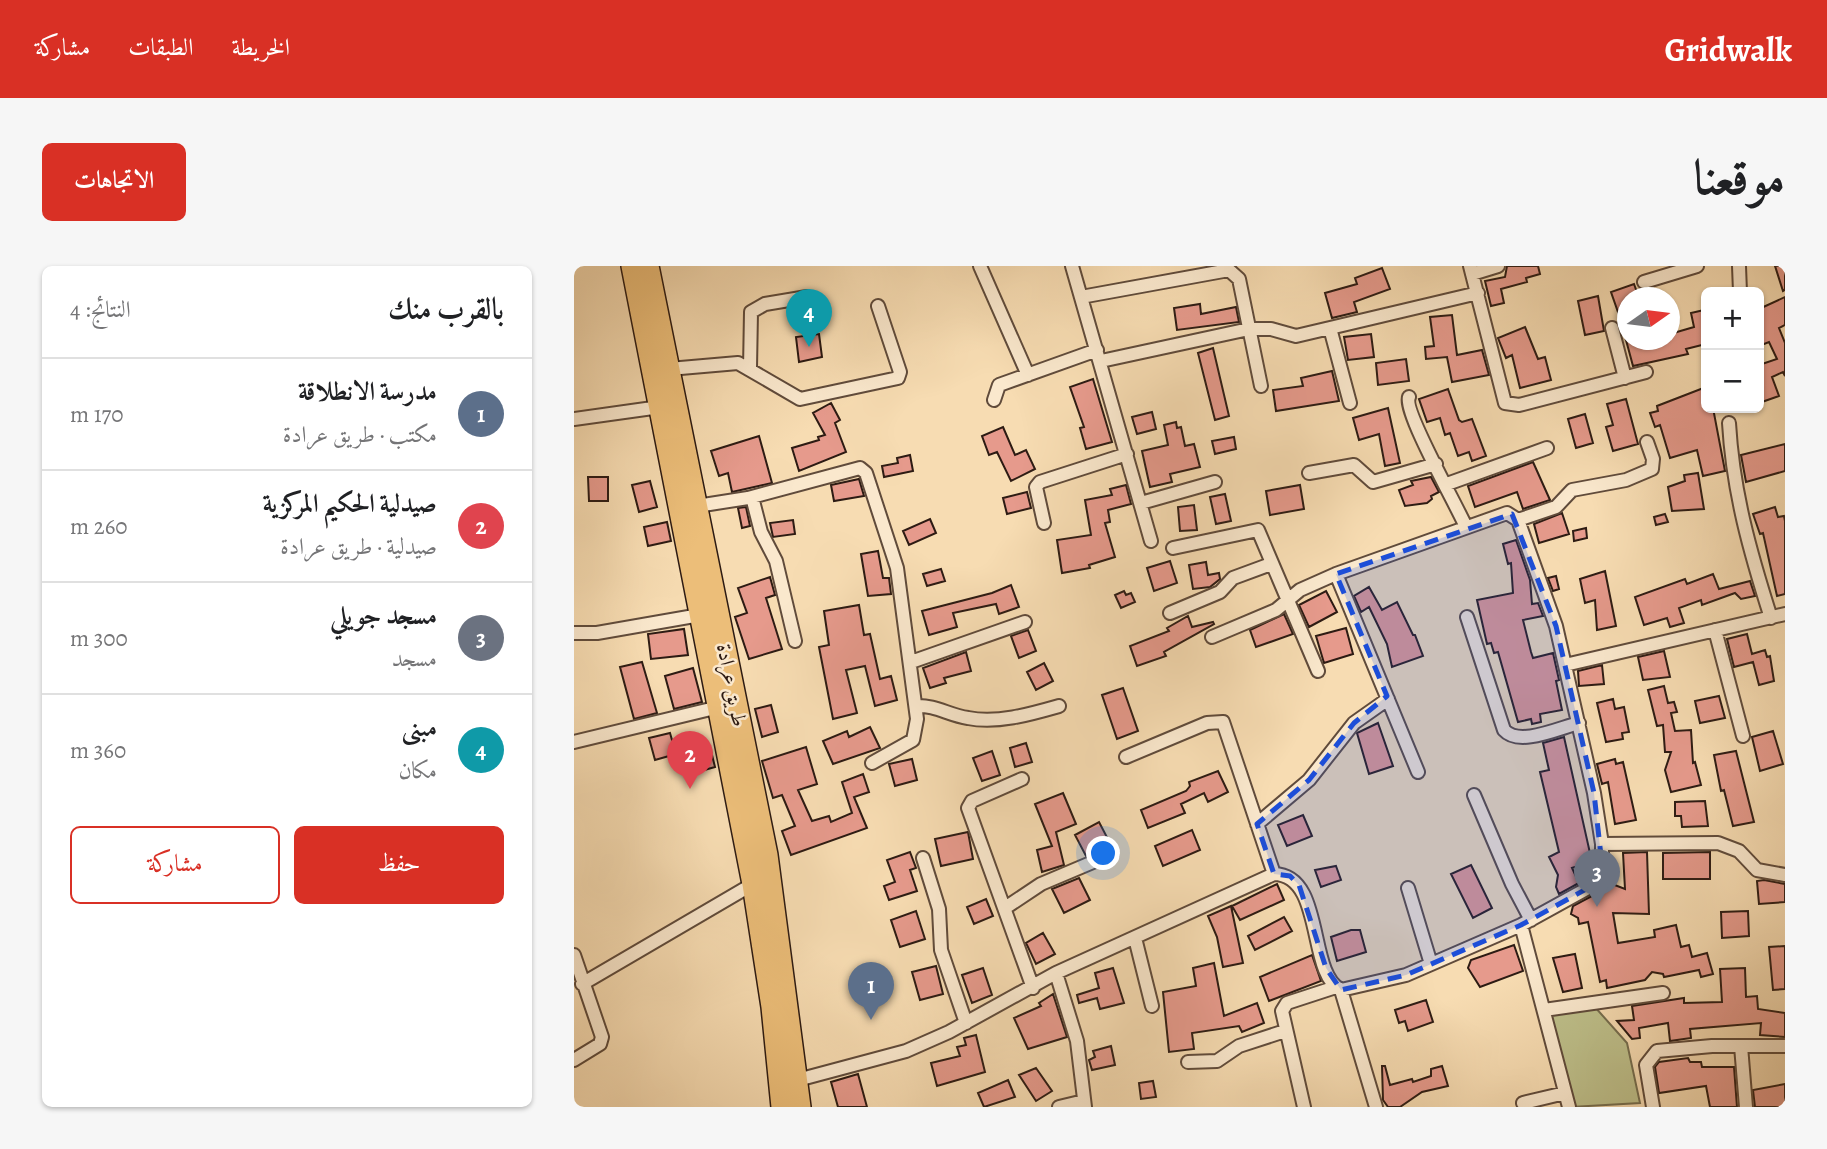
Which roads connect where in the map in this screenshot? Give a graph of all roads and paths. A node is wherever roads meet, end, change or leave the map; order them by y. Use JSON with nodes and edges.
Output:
{"nodes":[{"id":1,"x":632,"y":266,"type":"edge"},
{"id":2,"x":648,"y":266,"type":"edge"},
{"id":3,"x":979,"y":266,"type":"edge"},
{"id":4,"x":1072,"y":266,"type":"edge"},
{"id":5,"x":1498,"y":266,"type":"edge"},
{"id":6,"x":1696,"y":266,"type":"edge"},
{"id":7,"x":1739,"y":266,"type":"edge"},
{"id":8,"x":1471,"y":270,"type":"edge"},
{"id":9,"x":1644,"y":282,"type":"dead end"},
{"id":10,"x":1740,"y":287,"type":"edge"},
{"id":11,"x":1478,"y":293,"type":"junction"},
{"id":12,"x":807,"y":297,"type":"dead end"},
{"id":13,"x":1081,"y":297,"type":"junction"},
{"id":14,"x":878,"y":306,"type":"dead end"},
{"id":15,"x":1330,"y":328,"type":"junction"},
{"id":16,"x":1612,"y":328,"type":"dead end"},
{"id":17,"x":1249,"y":329,"type":"junction"},
{"id":18,"x":1099,"y":356,"type":"junction"},
{"id":19,"x":750,"y":368,"type":"junction"},
{"id":20,"x":669,"y":369,"type":"junction"},
{"id":21,"x":1646,"y":372,"type":"dead end"},
{"id":22,"x":1028,"y":375,"type":"junction"},
{"id":23,"x":1625,"y":378,"type":"junction"},
{"id":24,"x":1261,"y":386,"type":"dead end"},
{"id":25,"x":1409,"y":397,"type":"dead end"},
{"id":26,"x":994,"y":400,"type":"dead end"},
{"id":27,"x":1350,"y":403,"type":"dead end"},
{"id":28,"x":660,"y":407,"type":"junction"},
{"id":29,"x":574,"y":419,"type":"edge"},
{"id":30,"x":1729,"y":423,"type":"dead end"},
{"id":31,"x":1647,"y":442,"type":"dead end"},
{"id":32,"x":1547,"y":448,"type":"dead end"},
{"id":33,"x":1127,"y":454,"type":"junction"},
{"id":34,"x":1436,"y":464,"type":"junction"},
{"id":35,"x":1309,"y":473,"type":"dead end"},
{"id":36,"x":1215,"y":482,"type":"dead end"},
{"id":37,"x":1447,"y":484,"type":"junction"},
{"id":38,"x":752,"y":497,"type":"junction"},
{"id":39,"x":1141,"y":503,"type":"junction"},
{"id":40,"x":697,"y":506,"type":"junction"},
{"id":41,"x":1518,"y":520,"type":"junction"},
{"id":42,"x":1044,"y":523,"type":"dead end"},
{"id":43,"x":1466,"y":527,"type":"junction"},
{"id":44,"x":1151,"y":541,"type":"dead end"},
{"id":45,"x":1173,"y":548,"type":"dead end"},
{"id":46,"x":1271,"y":564,"type":"junction"},
{"id":47,"x":1336,"y":574,"type":"junction"},
{"id":48,"x":1288,"y":601,"type":"junction"},
{"id":49,"x":1170,"y":613,"type":"dead end"},
{"id":50,"x":1785,"y":614,"type":"edge"},
{"id":51,"x":700,"y":615,"type":"junction"},
{"id":52,"x":1467,"y":617,"type":"dead end"},
{"id":53,"x":1771,"y":618,"type":"junction"},
{"id":54,"x":1025,"y":622,"type":"dead end"},
{"id":55,"x":1715,"y":631,"type":"junction"},
{"id":56,"x":574,"y":633,"type":"edge"},
{"id":57,"x":1212,"y":637,"type":"dead end"},
{"id":58,"x":796,"y":641,"type":"dead end"},
{"id":59,"x":911,"y":662,"type":"junction"},
{"id":60,"x":1565,"y":665,"type":"junction"},
{"id":61,"x":1318,"y":671,"type":"dead end"},
{"id":62,"x":1388,"y":699,"type":"junction"},
{"id":63,"x":916,"y":706,"type":"junction"},
{"id":64,"x":1059,"y":706,"type":"dead end"},
{"id":65,"x":719,"y":707,"type":"junction"},
{"id":66,"x":1578,"y":723,"type":"junction"},
{"id":67,"x":1742,"y":736,"type":"dead end"},
{"id":68,"x":574,"y":742,"type":"edge"},
{"id":69,"x":1126,"y":757,"type":"dead end"},
{"id":70,"x":872,"y":763,"type":"dead end"},
{"id":71,"x":1418,"y":772,"type":"dead end"},
{"id":72,"x":1022,"y":779,"type":"dead end"},
{"id":73,"x":1474,"y":795,"type":"dead end"},
{"id":74,"x":1257,"y":824,"type":"junction"},
{"id":75,"x":1602,"y":844,"type":"junction"},
{"id":76,"x":1112,"y":854,"type":"dead end"},
{"id":77,"x":923,"y":859,"type":"dead end"},
{"id":78,"x":1274,"y":874,"type":"junction"},
{"id":79,"x":1785,"y":875,"type":"edge"},
{"id":80,"x":753,"y":884,"type":"junction"},
{"id":81,"x":1408,"y":888,"type":"dead end"},
{"id":82,"x":1005,"y":908,"type":"junction"},
{"id":83,"x":1526,"y":923,"type":"junction"},
{"id":84,"x":1135,"y":938,"type":"junction"},
{"id":85,"x":574,"y":955,"type":"edge"},
{"id":86,"x":1431,"y":964,"type":"junction"},
{"id":87,"x":1056,"y":973,"type":"junction"},
{"id":88,"x":582,"y":984,"type":"junction"},
{"id":89,"x":1033,"y":988,"type":"junction"},
{"id":90,"x":1338,"y":988,"type":"junction"},
{"id":91,"x":1663,"y":993,"type":"dead end"},
{"id":92,"x":1152,"y":1006,"type":"dead end"},
{"id":93,"x":1544,"y":1010,"type":"junction"},
{"id":94,"x":966,"y":1023,"type":"junction"},
{"id":95,"x":1285,"y":1031,"type":"junction"},
{"id":96,"x":1741,"y":1046,"type":"junction"},
{"id":97,"x":1785,"y":1046,"type":"edge"},
{"id":98,"x":574,"y":1060,"type":"edge"},
{"id":99,"x":1188,"y":1062,"type":"dead end"},
{"id":100,"x":788,"y":1082,"type":"junction"},
{"id":101,"x":1565,"y":1093,"type":"junction"},
{"id":102,"x":1523,"y":1103,"type":"dead end"},
{"id":103,"x":1085,"y":1104,"type":"edge"},
{"id":104,"x":782,"y":1107,"type":"edge"},
{"id":105,"x":800,"y":1107,"type":"edge"},
{"id":106,"x":1059,"y":1107,"type":"edge"},
{"id":107,"x":1304,"y":1107,"type":"edge"},
{"id":108,"x":1376,"y":1107,"type":"edge"},
{"id":109,"x":1569,"y":1107,"type":"edge"},
{"id":110,"x":1653,"y":1107,"type":"edge"},
{"id":111,"x":1746,"y":1107,"type":"edge"}],
"edges":[{"from":1,"to":28,"type":"main road"},
{"from":2,"to":20,"type":"main road","name":"طريق عرادة"},
{"from":3,"to":22,"type":"street"},
{"from":4,"to":13,"type":"street"},
{"from":5,"to":8,"type":"street"},
{"from":6,"to":9,"type":"street"},
{"from":7,"to":10,"type":"street"},
{"from":8,"to":11,"type":"street"},
{"from":11,"to":15,"type":"street"},
{"from":11,"to":23,"type":"street"},
{"from":12,"to":19,"type":"street"},
{"from":13,"to":17,"type":"street"},
{"from":13,"to":18,"type":"street"},
{"from":14,"to":19,"type":"street"},
{"from":15,"to":17,"type":"street"},
{"from":15,"to":27,"type":"street"},
{"from":16,"to":23,"type":"street"},
{"from":17,"to":18,"type":"street"},
{"from":17,"to":24,"type":"street"},
{"from":18,"to":22,"type":"street"},
{"from":18,"to":33,"type":"street"},
{"from":19,"to":20,"type":"street"},
{"from":20,"to":40,"type":"main road","name":"طريق عرادة"},
{"from":21,"to":23,"type":"street"},
{"from":22,"to":26,"type":"street"},
{"from":25,"to":34,"type":"street"},
{"from":28,"to":29,"type":"street"},
{"from":28,"to":51,"type":"main road"},
{"from":30,"to":53,"type":"street"},
{"from":31,"to":41,"type":"street"},
{"from":32,"to":37,"type":"street"},
{"from":33,"to":39,"type":"street"},
{"from":33,"to":42,"type":"street"},
{"from":34,"to":35,"type":"street"},
{"from":34,"to":37,"type":"street"},
{"from":36,"to":39,"type":"street"},
{"from":37,"to":43,"type":"street"},
{"from":38,"to":40,"type":"street"},
{"from":38,"to":58,"type":"street"},
{"from":38,"to":59,"type":"street"},
{"from":39,"to":44,"type":"street"},
{"from":40,"to":100,"type":"main road","name":"طريق عرادة"},
{"from":41,"to":43,"type":"street"},
{"from":41,"to":60,"type":"street"},
{"from":43,"to":47,"type":"street"},
{"from":45,"to":46,"type":"street"},
{"from":46,"to":48,"type":"street"},
{"from":46,"to":49,"type":"street"},
{"from":47,"to":48,"type":"street"},
{"from":47,"to":62,"type":"street"},
{"from":48,"to":57,"type":"street"},
{"from":48,"to":61,"type":"street"},
{"from":50,"to":53,"type":"street"},
{"from":51,"to":56,"type":"street"},
{"from":51,"to":65,"type":"main road"},
{"from":52,"to":66,"type":"street"},
{"from":53,"to":55,"type":"street"},
{"from":54,"to":59,"type":"street"},
{"from":55,"to":60,"type":"street"},
{"from":55,"to":67,"type":"street"},
{"from":59,"to":63,"type":"street"},
{"from":60,"to":66,"type":"street"},
{"from":62,"to":71,"type":"street"},
{"from":62,"to":74,"type":"street"},
{"from":63,"to":64,"type":"street"},
{"from":63,"to":70,"type":"street"},
{"from":65,"to":68,"type":"street"},
{"from":65,"to":80,"type":"main road"},
{"from":66,"to":75,"type":"street"},
{"from":69,"to":74,"type":"street"},
{"from":72,"to":82,"type":"street"},
{"from":73,"to":83,"type":"street"},
{"from":74,"to":78,"type":"street"},
{"from":75,"to":79,"type":"street"},
{"from":75,"to":83,"type":"street"},
{"from":76,"to":82,"type":"street"},
{"from":77,"to":94,"type":"street"},
{"from":78,"to":84,"type":"street"},
{"from":78,"to":90,"type":"street"},
{"from":80,"to":88,"type":"street"},
{"from":80,"to":100,"type":"main road"},
{"from":81,"to":86,"type":"street"},
{"from":82,"to":89,"type":"street"},
{"from":83,"to":86,"type":"street"},
{"from":83,"to":93,"type":"street"},
{"from":84,"to":87,"type":"street"},
{"from":84,"to":92,"type":"street"},
{"from":85,"to":88,"type":"street"},
{"from":86,"to":90,"type":"street"},
{"from":87,"to":89,"type":"street"},
{"from":87,"to":103,"type":"street"},
{"from":88,"to":98,"type":"street"},
{"from":89,"to":94,"type":"street"},
{"from":90,"to":95,"type":"street"},
{"from":90,"to":108,"type":"street"},
{"from":91,"to":93,"type":"street"},
{"from":93,"to":101,"type":"street"},
{"from":94,"to":100,"type":"street"},
{"from":95,"to":99,"type":"street"},
{"from":95,"to":107,"type":"street"},
{"from":96,"to":97,"type":"street"},
{"from":96,"to":110,"type":"street"},
{"from":96,"to":111,"type":"street"},
{"from":100,"to":104,"type":"main road"},
{"from":100,"to":105,"type":"main road","name":"طريق عرادة"},
{"from":101,"to":102,"type":"street"},
{"from":101,"to":109,"type":"street"},
{"from":103,"to":106,"type":"street"}]}
